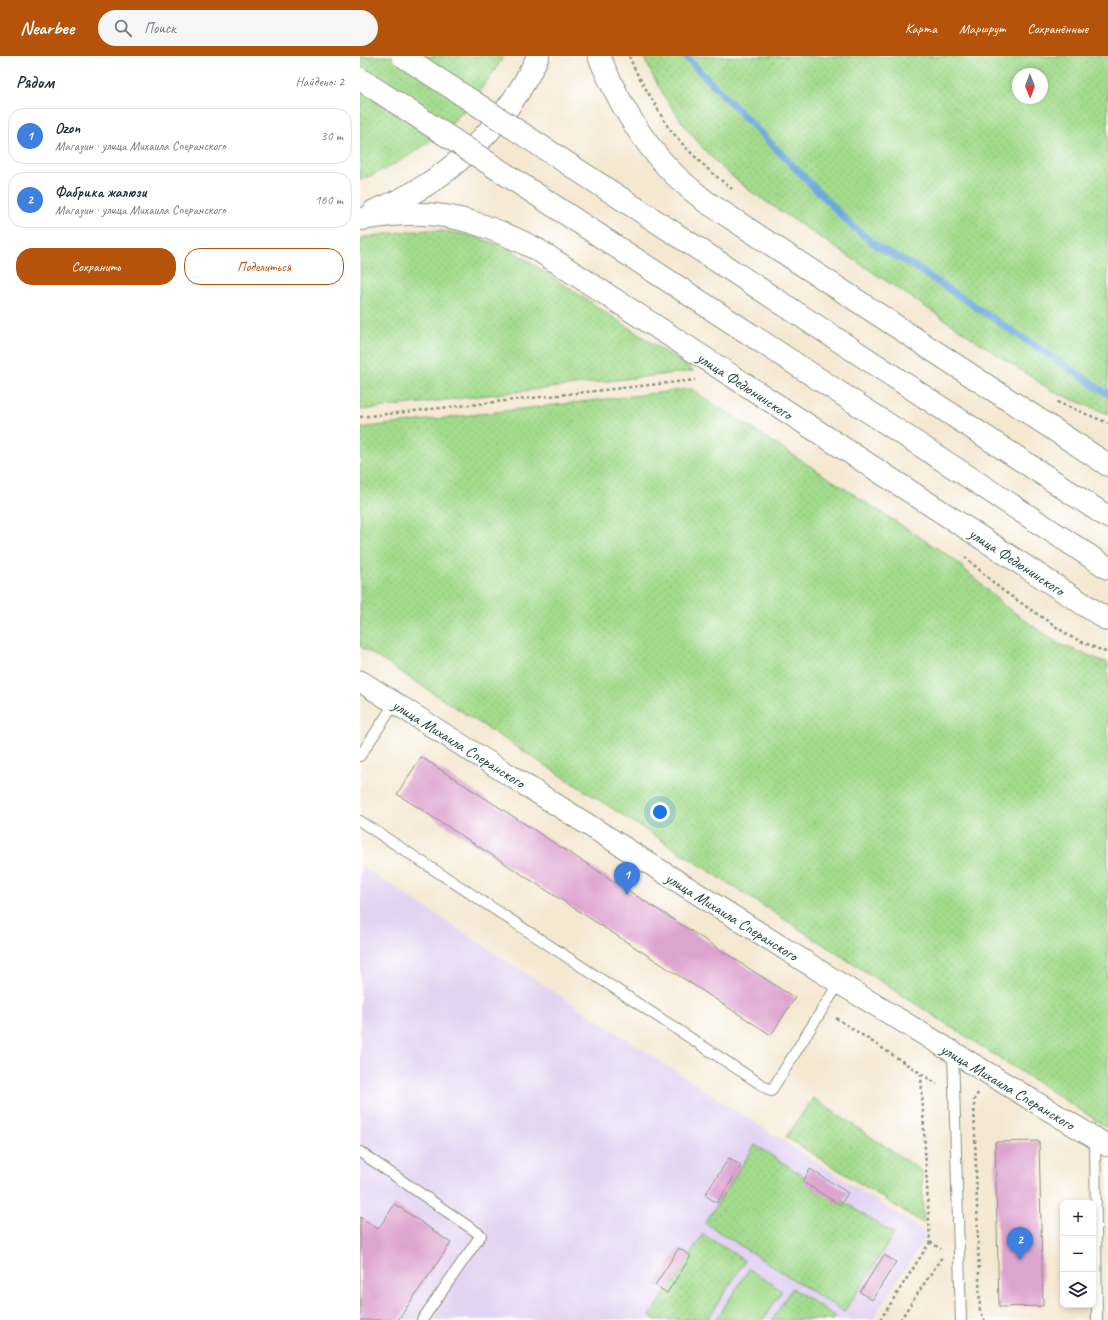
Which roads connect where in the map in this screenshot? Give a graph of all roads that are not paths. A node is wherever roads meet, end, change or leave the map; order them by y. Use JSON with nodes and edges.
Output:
{"nodes":[{"id":1,"x":403,"y":56,"type":"edge"},
{"id":2,"x":538,"y":56,"type":"edge"},
{"id":3,"x":598,"y":56,"type":"edge"},
{"id":4,"x":360,"y":79,"type":"edge"},
{"id":5,"x":360,"y":218,"type":"edge"},
{"id":6,"x":1108,"y":465,"type":"edge"},
{"id":7,"x":1108,"y":517,"type":"edge"},
{"id":8,"x":1108,"y":568,"type":"edge"},
{"id":9,"x":1108,"y":620,"type":"edge"},
{"id":10,"x":360,"y":680,"type":"edge"},
{"id":11,"x":395,"y":703,"type":"junction"},
{"id":12,"x":360,"y":756,"type":"edge"},
{"id":13,"x":360,"y":822,"type":"edge"},
{"id":14,"x":839,"y":984,"type":"junction"},
{"id":15,"x":953,"y":1052,"type":"junction"},
{"id":16,"x":1101,"y":1142,"type":"edge"},
{"id":17,"x":360,"y":1152,"type":"edge"},
{"id":18,"x":422,"y":1320,"type":"edge"},
{"id":19,"x":961,"y":1320,"type":"edge"},
{"id":20,"x":1097,"y":1320,"type":"edge"}],
"edges":[{"from":1,"to":7,"type":"main road","bridge":true},
{"from":2,"to":5,"type":"main road"},
{"from":3,"to":6,"type":"main road"},
{"from":4,"to":8,"type":"main road","bridge":true},
{"from":5,"to":9,"type":"main road","name":"улица Федюнинского"},
{"from":10,"to":11,"type":"street","name":"улица Михаила Сперанского"},
{"from":11,"to":12,"type":"lane"},
{"from":11,"to":14,"type":"street","name":"улица Михаила Сперанского"},
{"from":13,"to":14,"type":"lane"},
{"from":14,"to":15,"type":"street","name":"улица Михаила Сперанского"},
{"from":15,"to":16,"type":"street","name":"улица Михаила Сперанского"},
{"from":15,"to":19,"type":"lane"},
{"from":16,"to":20,"type":"lane"},
{"from":17,"to":18,"type":"lane"}]}
